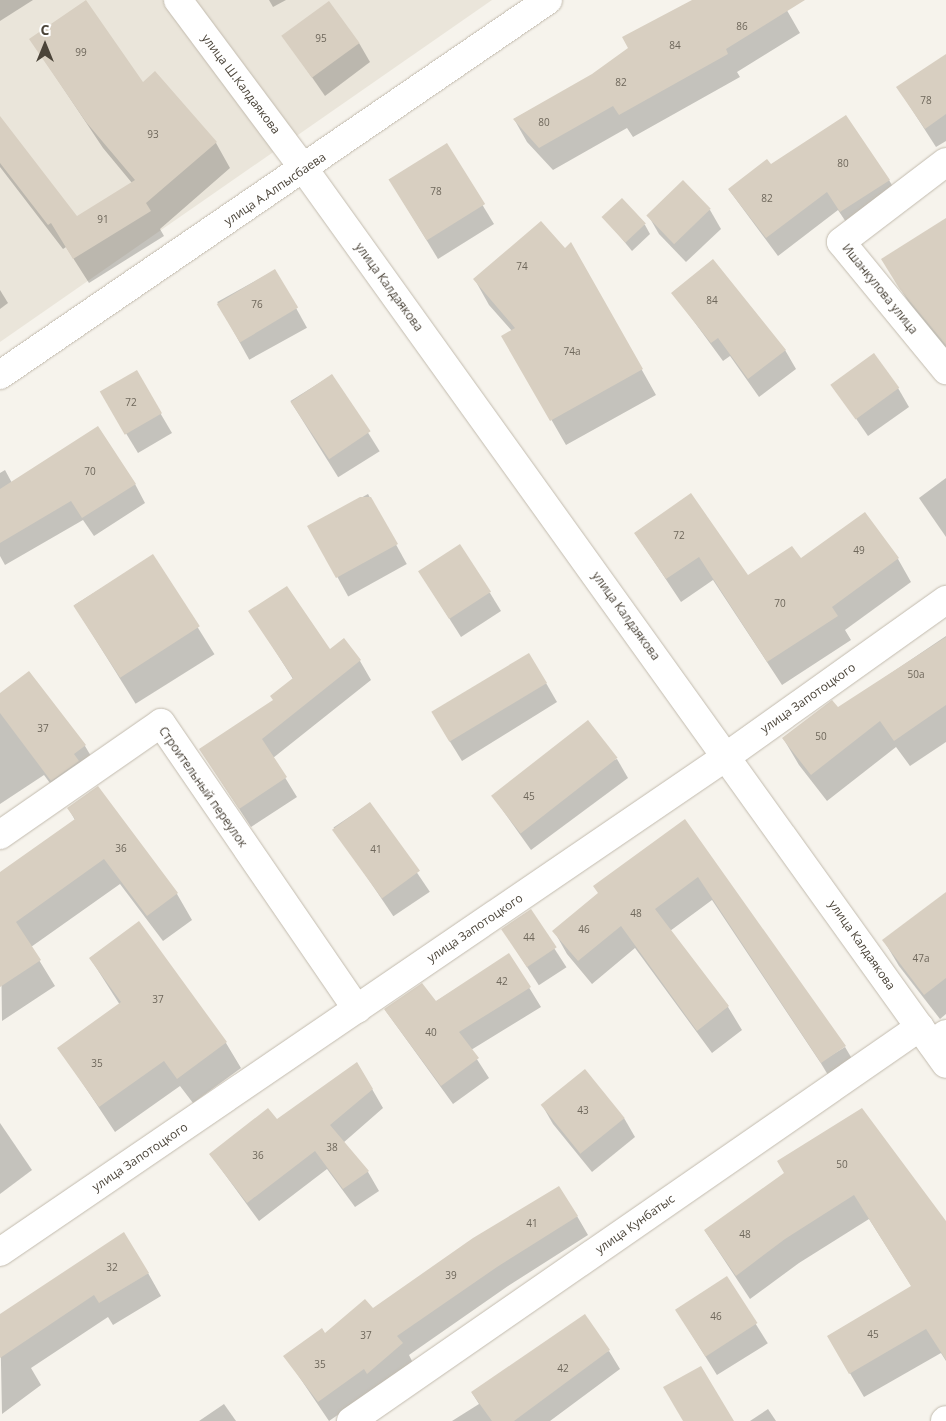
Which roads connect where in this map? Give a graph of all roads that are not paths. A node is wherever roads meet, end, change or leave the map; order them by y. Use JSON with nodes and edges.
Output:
{"nodes":[{"id":1,"x":178,"y":0,"type":"edge"},
{"id":2,"x":548,"y":0,"type":"edge"},
{"id":3,"x":946,"y":162,"type":"edge"},
{"id":4,"x":304,"y":169,"type":"junction"},
{"id":5,"x":946,"y":370,"type":"edge"},
{"id":6,"x":0,"y":375,"type":"edge"},
{"id":7,"x":946,"y":600,"type":"edge"},
{"id":8,"x":727,"y":756,"type":"junction"},
{"id":9,"x":0,"y":835,"type":"edge"},
{"id":10,"x":357,"y":1009,"type":"junction"},
{"id":11,"x":936,"y":1042,"type":"edge"},
{"id":12,"x":0,"y":1252,"type":"edge"},
{"id":13,"x":350,"y":1421,"type":"edge"}],
"edges":[{"from":1,"to":4,"type":"street","name":"улица Ш.Калдаякова"},
{"from":2,"to":4,"type":"street","name":"улица А.Алпысбаева"},
{"from":3,"to":5,"type":"street","name":"Ишанкулова улица"},
{"from":4,"to":6,"type":"street","name":"улица А.Алпысбаева"},
{"from":4,"to":8,"type":"street","name":"улица Калдаякова"},
{"from":7,"to":8,"type":"street","name":"улица Запотоцкого"},
{"from":8,"to":10,"type":"street","name":"улица Запотоцкого"},
{"from":8,"to":11,"type":"street","name":"улица Калдаякова"},
{"from":9,"to":10,"type":"street","name":"Строительный переулок"},
{"from":10,"to":12,"type":"street","name":"улица Запотоцкого"},
{"from":11,"to":13,"type":"street","name":"улица Кунбатыс"}]}
